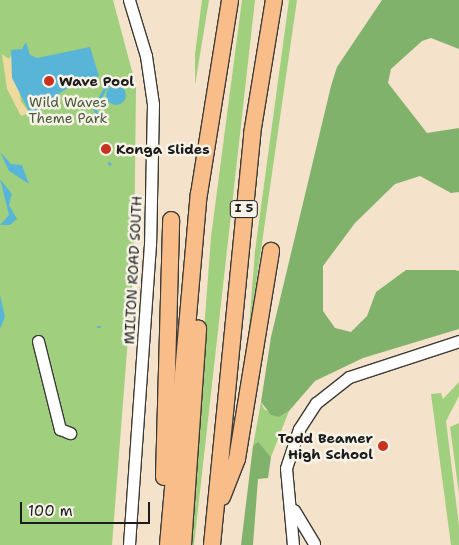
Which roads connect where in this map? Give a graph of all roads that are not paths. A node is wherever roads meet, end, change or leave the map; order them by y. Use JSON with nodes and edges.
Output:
{"nodes":[{"id":1,"x":129,"y":0,"type":"edge"},
{"id":2,"x":230,"y":0,"type":"edge"},
{"id":3,"x":274,"y":0,"type":"edge"},
{"id":4,"x":199,"y":203,"type":"junction"},
{"id":5,"x":171,"y":220,"type":"dead end"},
{"id":6,"x":271,"y":251,"type":"dead end"},
{"id":7,"x":38,"y":341,"type":"dead end"},
{"id":8,"x":459,"y":341,"type":"edge"},
{"id":9,"x":223,"y":418,"type":"junction"},
{"id":10,"x":70,"y":434,"type":"dead end"},
{"id":11,"x":286,"y":485,"type":"junction"},
{"id":12,"x":215,"y":513,"type":"junction"},
{"id":13,"x":315,"y":544,"type":"edge"},
{"id":14,"x":129,"y":545,"type":"edge"},
{"id":15,"x":162,"y":545,"type":"edge"},
{"id":16,"x":168,"y":545,"type":"edge"},
{"id":17,"x":183,"y":545,"type":"edge"},
{"id":18,"x":201,"y":545,"type":"edge"},
{"id":19,"x":212,"y":545,"type":"edge"},
{"id":20,"x":295,"y":545,"type":"edge"}],
"edges":[{"from":1,"to":14,"type":"street","name":"MILTON ROAD SOUTH"},
{"from":2,"to":4,"type":"highway"},
{"from":3,"to":9,"type":"highway","number":"I 5"},
{"from":4,"to":16,"type":"highway"},
{"from":4,"to":17,"type":"highway"},
{"from":5,"to":15,"type":"highway"},
{"from":6,"to":12,"type":"highway"},
{"from":7,"to":10,"type":"street"},
{"from":8,"to":11,"type":"street"},
{"from":9,"to":12,"type":"highway","number":"I 5"},
{"from":9,"to":18,"type":"highway","number":"I 5"},
{"from":11,"to":13,"type":"street"},
{"from":11,"to":20,"type":"street"},
{"from":12,"to":19,"type":"highway","number":"I 5"},
{"from":13,"to":20,"type":"street"}]}
